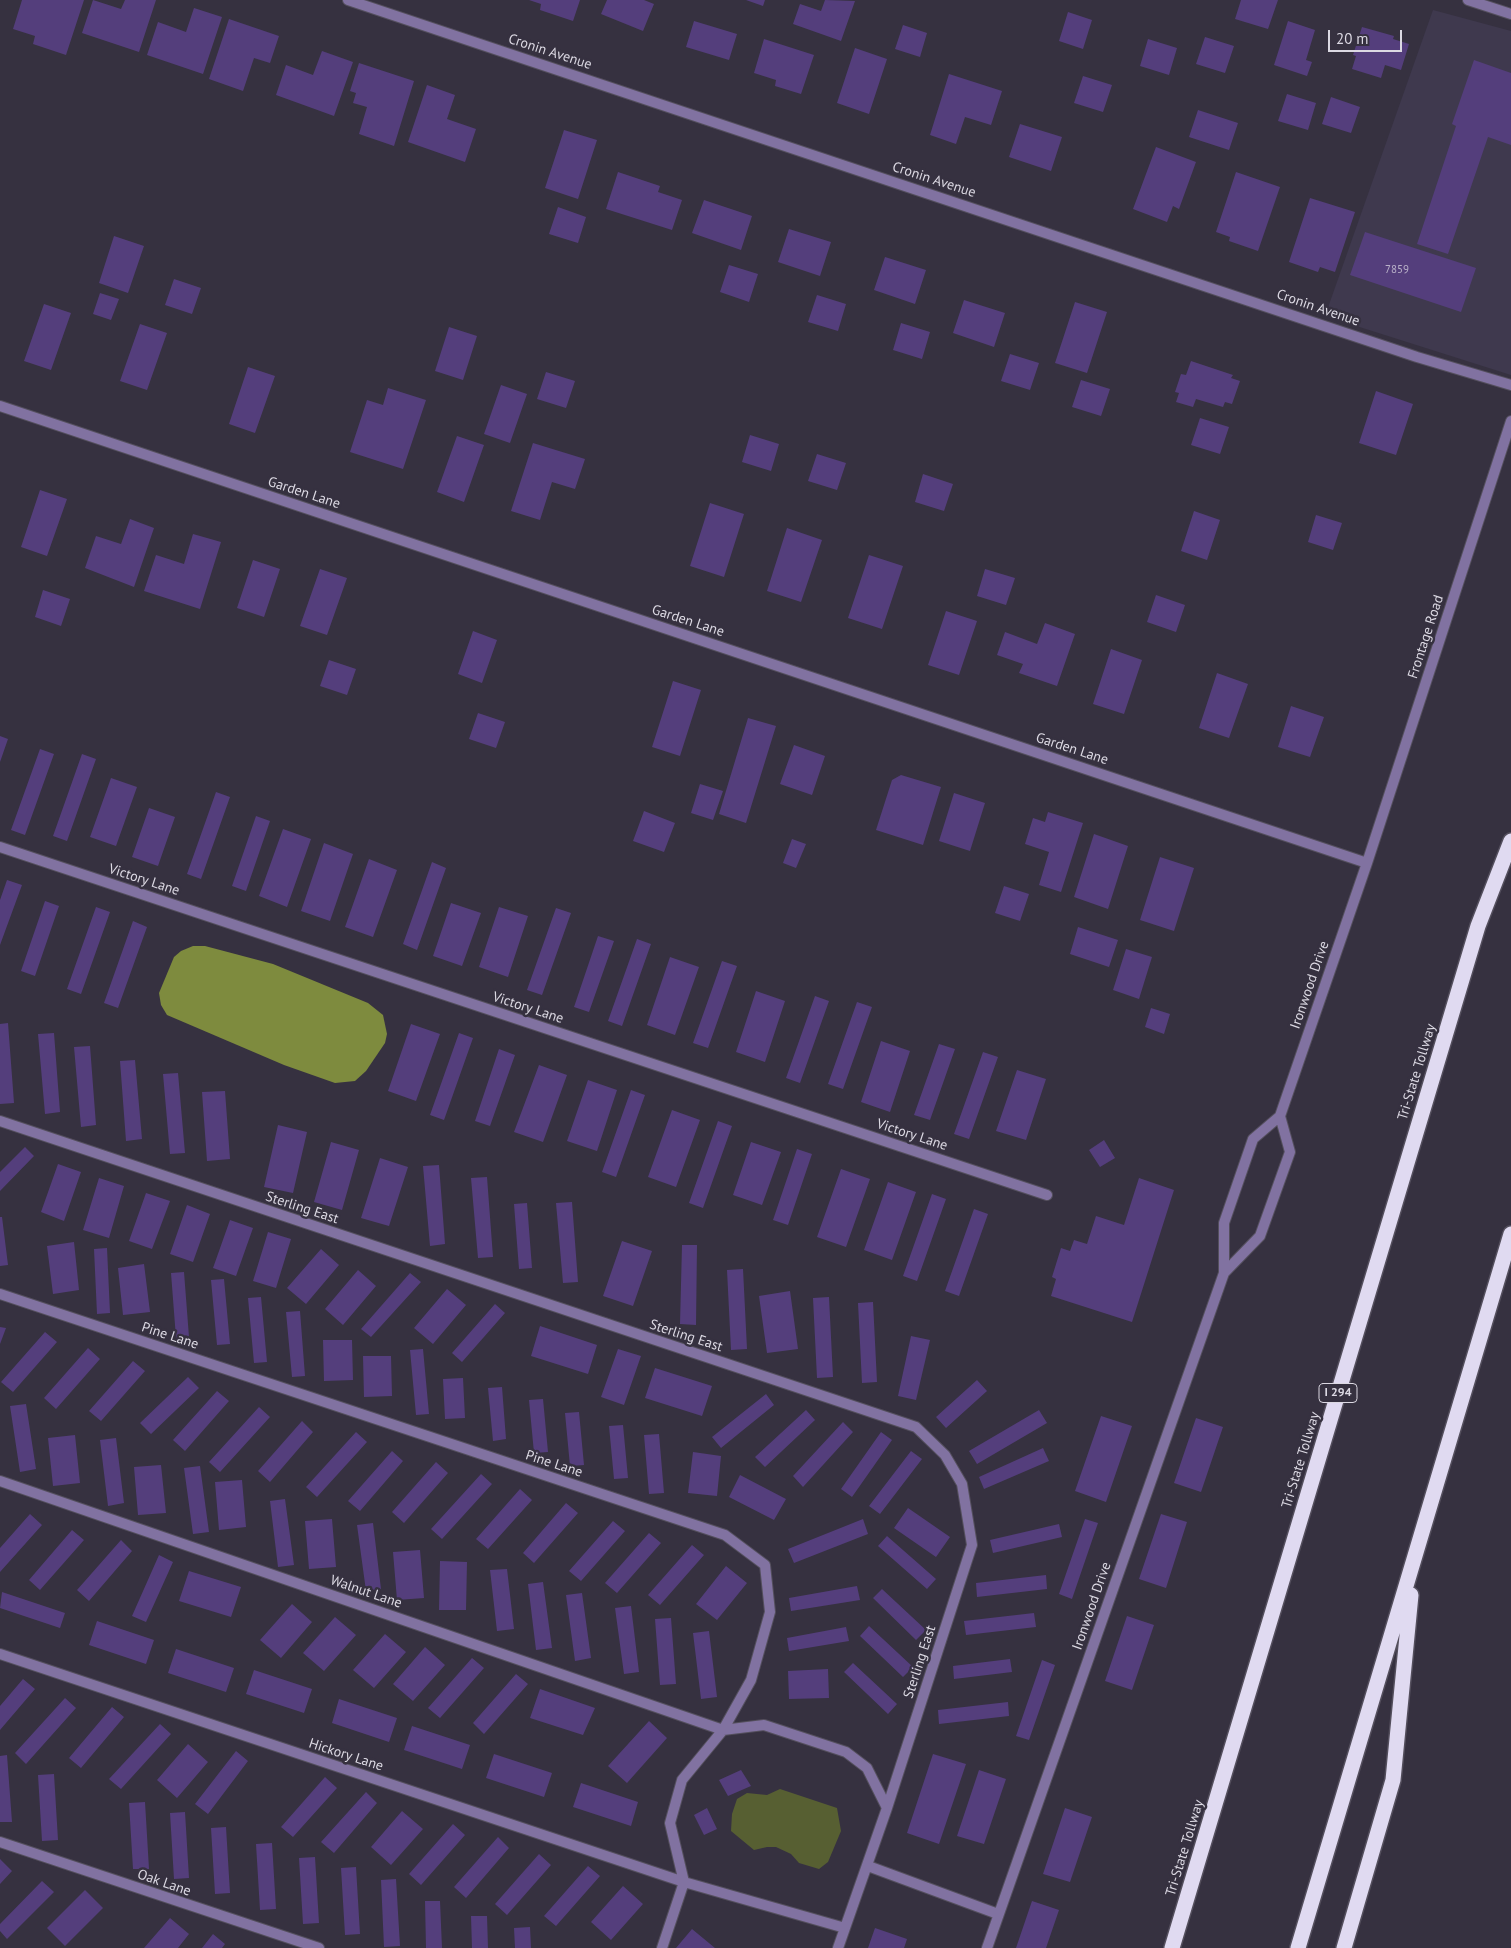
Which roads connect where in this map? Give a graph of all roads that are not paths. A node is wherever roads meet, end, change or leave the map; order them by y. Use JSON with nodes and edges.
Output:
{"nodes":[{"id":1,"x":348,"y":0,"type":"edge"},
{"id":2,"x":1468,"y":0,"type":"edge"},
{"id":3,"x":1511,"y":14,"type":"edge"},
{"id":4,"x":1511,"y":385,"type":"edge"},
{"id":5,"x":0,"y":406,"type":"edge"},
{"id":6,"x":1511,"y":421,"type":"edge"},
{"id":7,"x":1511,"y":841,"type":"edge"},
{"id":8,"x":0,"y":847,"type":"edge"},
{"id":9,"x":1367,"y":863,"type":"junction"},
{"id":10,"x":1280,"y":1116,"type":"junction"},
{"id":11,"x":0,"y":1121,"type":"edge"},
{"id":12,"x":1048,"y":1195,"type":"dead end"},
{"id":13,"x":1511,"y":1234,"type":"edge"},
{"id":14,"x":1224,"y":1273,"type":"junction"},
{"id":15,"x":0,"y":1294,"type":"edge"},
{"id":16,"x":0,"y":1481,"type":"edge"},
{"id":17,"x":1414,"y":1562,"type":"junction"},
{"id":18,"x":0,"y":1654,"type":"edge"},
{"id":19,"x":724,"y":1730,"type":"junction"},
{"id":20,"x":887,"y":1808,"type":"junction"},
{"id":21,"x":0,"y":1842,"type":"edge"},
{"id":22,"x":868,"y":1866,"type":"junction"},
{"id":23,"x":684,"y":1882,"type":"junction"},
{"id":24,"x":998,"y":1914,"type":"junction"},
{"id":25,"x":845,"y":1928,"type":"junction"},
{"id":26,"x":319,"y":1948,"type":"edge"},
{"id":27,"x":662,"y":1948,"type":"edge"},
{"id":28,"x":838,"y":1948,"type":"edge"},
{"id":29,"x":987,"y":1948,"type":"edge"},
{"id":30,"x":1172,"y":1948,"type":"edge"},
{"id":31,"x":1298,"y":1948,"type":"edge"},
{"id":32,"x":1344,"y":1948,"type":"edge"}],
"edges":[{"from":1,"to":4,"type":"street","name":"Cronin Avenue"},
{"from":2,"to":3,"type":"street"},
{"from":5,"to":9,"type":"street","name":"Garden Lane"},
{"from":6,"to":9,"type":"street","name":"Frontage Road"},
{"from":7,"to":30,"type":"highway","name":"Tri-State Tollway","number":"I 294"},
{"from":8,"to":12,"type":"street","name":"Victory Lane"},
{"from":9,"to":10,"type":"street","name":"Ironwood Drive"},
{"from":10,"to":14,"type":"street","name":"Ironwood Drive"},
{"from":10,"to":14,"type":"street","name":"Ironwood Drive"},
{"from":11,"to":20,"type":"street","name":"Sterling East"},
{"from":13,"to":17,"type":"highway"},
{"from":14,"to":24,"type":"street","name":"Ironwood Drive"},
{"from":15,"to":19,"type":"street","name":"Pine Lane"},
{"from":16,"to":19,"type":"street","name":"Walnut Lane"},
{"from":17,"to":31,"type":"highway"},
{"from":17,"to":32,"type":"highway"},
{"from":18,"to":23,"type":"street","name":"Hickory Lane"},
{"from":19,"to":20,"type":"street"},
{"from":19,"to":23,"type":"street","name":"Pine Lane"},
{"from":20,"to":22,"type":"street","name":"Sterling East"},
{"from":21,"to":26,"type":"street","name":"Oak Lane"},
{"from":22,"to":24,"type":"street"},
{"from":22,"to":25,"type":"street","name":"Sterling East"},
{"from":23,"to":25,"type":"street","name":"Hickory Lane"},
{"from":23,"to":27,"type":"street"},
{"from":24,"to":29,"type":"street","name":"Ironwood Drive"},
{"from":25,"to":28,"type":"street","name":"Sterling East"}]}
